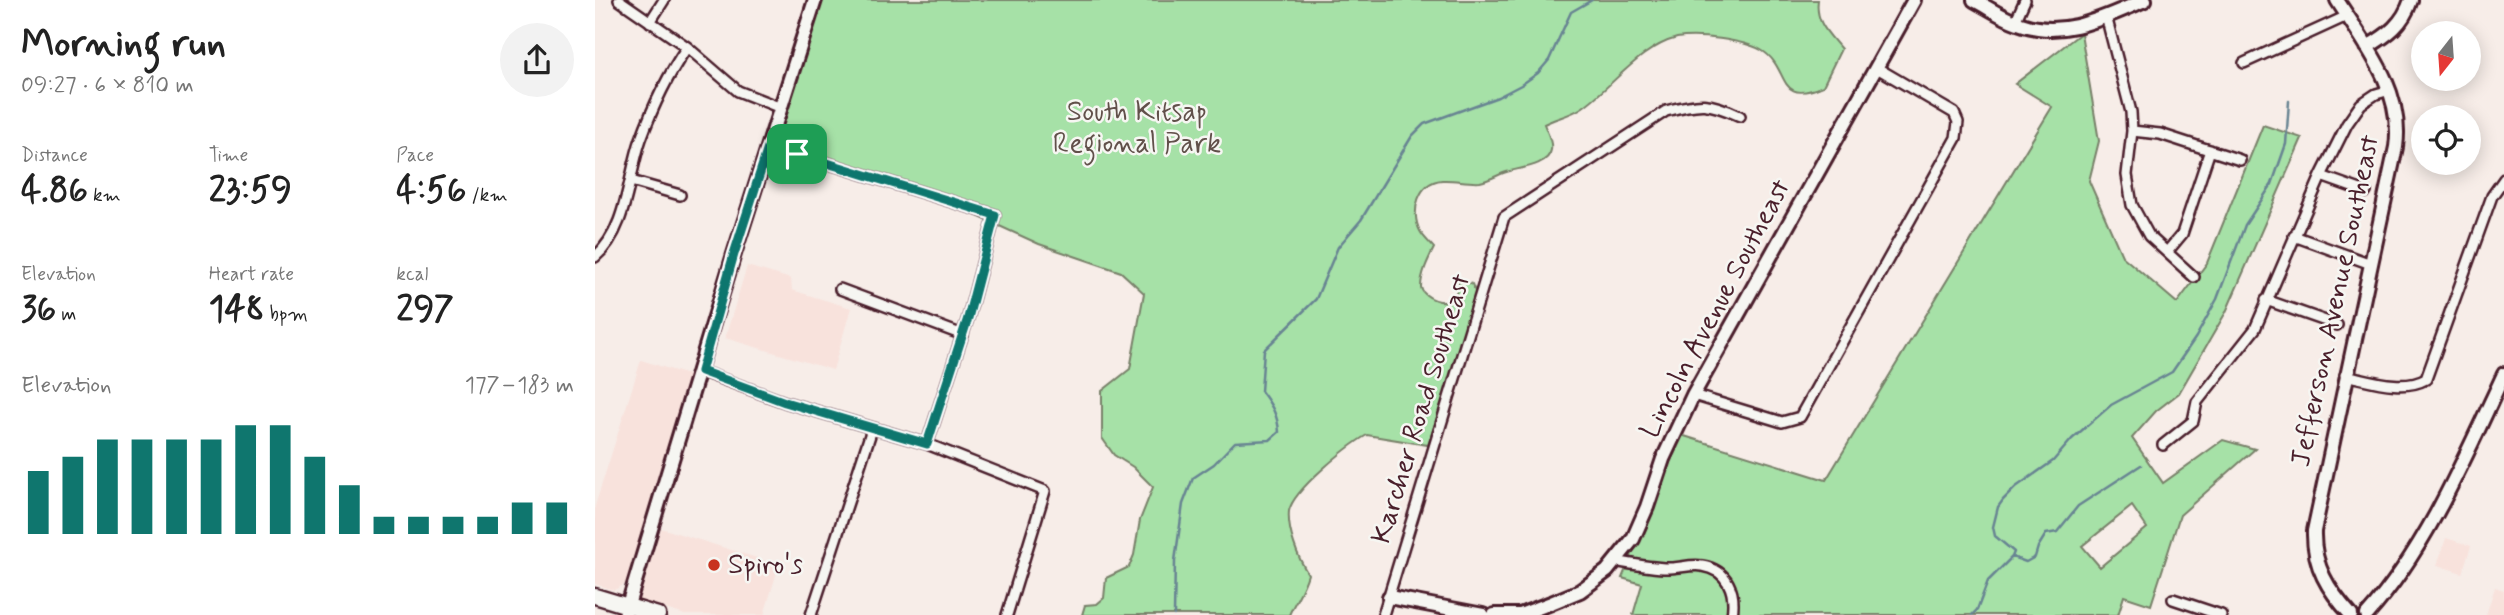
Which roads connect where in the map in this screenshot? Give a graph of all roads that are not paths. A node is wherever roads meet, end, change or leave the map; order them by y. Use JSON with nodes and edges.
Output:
{"nodes":[{"id":1,"x":619,"y":0,"type":"edge"},
{"id":2,"x":664,"y":0,"type":"edge"},
{"id":3,"x":815,"y":0,"type":"edge"},
{"id":4,"x":1914,"y":0,"type":"edge"},
{"id":5,"x":1974,"y":0,"type":"edge"},
{"id":6,"x":2025,"y":0,"type":"edge"},
{"id":7,"x":2145,"y":0,"type":"edge"},
{"id":8,"x":2337,"y":0,"type":"edge"},
{"id":9,"x":2411,"y":0,"type":"edge"},
{"id":10,"x":2106,"y":16,"type":"junction"},
{"id":11,"x":2347,"y":16,"type":"junction"},
{"id":12,"x":650,"y":22,"type":"junction"},
{"id":13,"x":2015,"y":22,"type":"junction"},
{"id":14,"x":687,"y":47,"type":"junction"},
{"id":15,"x":2367,"y":47,"type":"junction"},
{"id":16,"x":2244,"y":63,"type":"dead end"},
{"id":17,"x":1877,"y":68,"type":"junction"},
{"id":18,"x":2389,"y":90,"type":"junction"},
{"id":19,"x":781,"y":108,"type":"junction"},
{"id":20,"x":1740,"y":116,"type":"dead end"},
{"id":21,"x":2132,"y":131,"type":"junction"},
{"id":22,"x":769,"y":145,"type":"junction"},
{"id":23,"x":2210,"y":150,"type":"junction"},
{"id":24,"x":2240,"y":160,"type":"dead end"},
{"id":25,"x":2321,"y":176,"type":"junction"},
{"id":26,"x":2504,"y":179,"type":"edge"},
{"id":27,"x":631,"y":181,"type":"junction"},
{"id":28,"x":2366,"y":192,"type":"dead end"},
{"id":29,"x":680,"y":195,"type":"dead end"},
{"id":30,"x":2294,"y":236,"type":"junction"},
{"id":31,"x":2167,"y":252,"type":"junction"},
{"id":32,"x":595,"y":257,"type":"edge"},
{"id":33,"x":2371,"y":264,"type":"junction"},
{"id":34,"x":2194,"y":277,"type":"dead end"},
{"id":35,"x":840,"y":289,"type":"dead end"},
{"id":36,"x":2266,"y":300,"type":"junction"},
{"id":37,"x":2337,"y":325,"type":"dead end"},
{"id":38,"x":963,"y":335,"type":"junction"},
{"id":39,"x":701,"y":371,"type":"junction"},
{"id":40,"x":2504,"y":374,"type":"edge"},
{"id":41,"x":2345,"y":375,"type":"junction"},
{"id":42,"x":1693,"y":395,"type":"junction"},
{"id":43,"x":872,"y":429,"type":"junction"},
{"id":44,"x":927,"y":444,"type":"junction"},
{"id":45,"x":2163,"y":445,"type":"dead end"},
{"id":46,"x":1615,"y":561,"type":"junction"},
{"id":47,"x":595,"y":596,"type":"edge"},
{"id":48,"x":1389,"y":597,"type":"junction"},
{"id":49,"x":2173,"y":599,"type":"dead end"},
{"id":50,"x":627,"y":610,"type":"edge"},
{"id":51,"x":658,"y":615,"type":"edge"},
{"id":52,"x":811,"y":615,"type":"edge"},
{"id":53,"x":1007,"y":615,"type":"edge"},
{"id":54,"x":1383,"y":615,"type":"edge"},
{"id":55,"x":1483,"y":615,"type":"edge"},
{"id":56,"x":1494,"y":615,"type":"edge"},
{"id":57,"x":1732,"y":615,"type":"edge"},
{"id":58,"x":2221,"y":615,"type":"edge"},
{"id":59,"x":2351,"y":615,"type":"edge"},
{"id":60,"x":2367,"y":615,"type":"edge"}],
"edges":[{"from":1,"to":12,"type":"street"},
{"from":2,"to":12,"type":"street"},
{"from":3,"to":19,"type":"street"},
{"from":4,"to":17,"type":"street","name":"Lincoln Avenue Southeast"},
{"from":5,"to":13,"type":"street"},
{"from":6,"to":13,"type":"street"},
{"from":7,"to":10,"type":"street"},
{"from":8,"to":11,"type":"street","name":"Jefferson Avenue Southeast"},
{"from":9,"to":15,"type":"street"},
{"from":10,"to":13,"type":"street"},
{"from":10,"to":21,"type":"street"},
{"from":11,"to":15,"type":"street","name":"Jefferson Avenue Southeast"},
{"from":11,"to":16,"type":"street"},
{"from":12,"to":14,"type":"street"},
{"from":14,"to":19,"type":"street"},
{"from":14,"to":27,"type":"street"},
{"from":15,"to":18,"type":"street","name":"Jefferson Avenue Southeast"},
{"from":17,"to":42,"type":"street","name":"Lincoln Avenue Southeast"},
{"from":17,"to":42,"type":"street"},
{"from":18,"to":25,"type":"street"},
{"from":18,"to":33,"type":"street","name":"Jefferson Avenue Southeast"},
{"from":19,"to":22,"type":"street"},
{"from":20,"to":48,"type":"street","name":"Karcher Road Southeast"},
{"from":21,"to":23,"type":"street"},
{"from":21,"to":31,"type":"street"},
{"from":22,"to":38,"type":"street"},
{"from":22,"to":39,"type":"street"},
{"from":23,"to":24,"type":"street"},
{"from":23,"to":31,"type":"street"},
{"from":25,"to":28,"type":"street"},
{"from":25,"to":30,"type":"street"},
{"from":26,"to":41,"type":"street"},
{"from":27,"to":29,"type":"street"},
{"from":27,"to":32,"type":"street"},
{"from":30,"to":33,"type":"street"},
{"from":30,"to":36,"type":"street"},
{"from":31,"to":34,"type":"street"},
{"from":33,"to":41,"type":"street","name":"Jefferson Avenue Southeast"},
{"from":35,"to":38,"type":"street"},
{"from":36,"to":37,"type":"street"},
{"from":36,"to":45,"type":"street"},
{"from":38,"to":44,"type":"street"},
{"from":39,"to":43,"type":"street"},
{"from":39,"to":50,"type":"street"},
{"from":40,"to":60,"type":"street"},
{"from":41,"to":59,"type":"street","name":"Jefferson Avenue Southeast"},
{"from":42,"to":46,"type":"street","name":"Lincoln Avenue Southeast"},
{"from":43,"to":44,"type":"street"},
{"from":43,"to":52,"type":"street"},
{"from":44,"to":53,"type":"street"},
{"from":46,"to":56,"type":"street","name":"Lincoln Avenue Southeast"},
{"from":46,"to":57,"type":"street"},
{"from":47,"to":50,"type":"main road"},
{"from":48,"to":54,"type":"street","name":"Karcher Road Southeast"},
{"from":48,"to":55,"type":"street"},
{"from":49,"to":58,"type":"street"},
{"from":50,"to":51,"type":"main road"}]}
